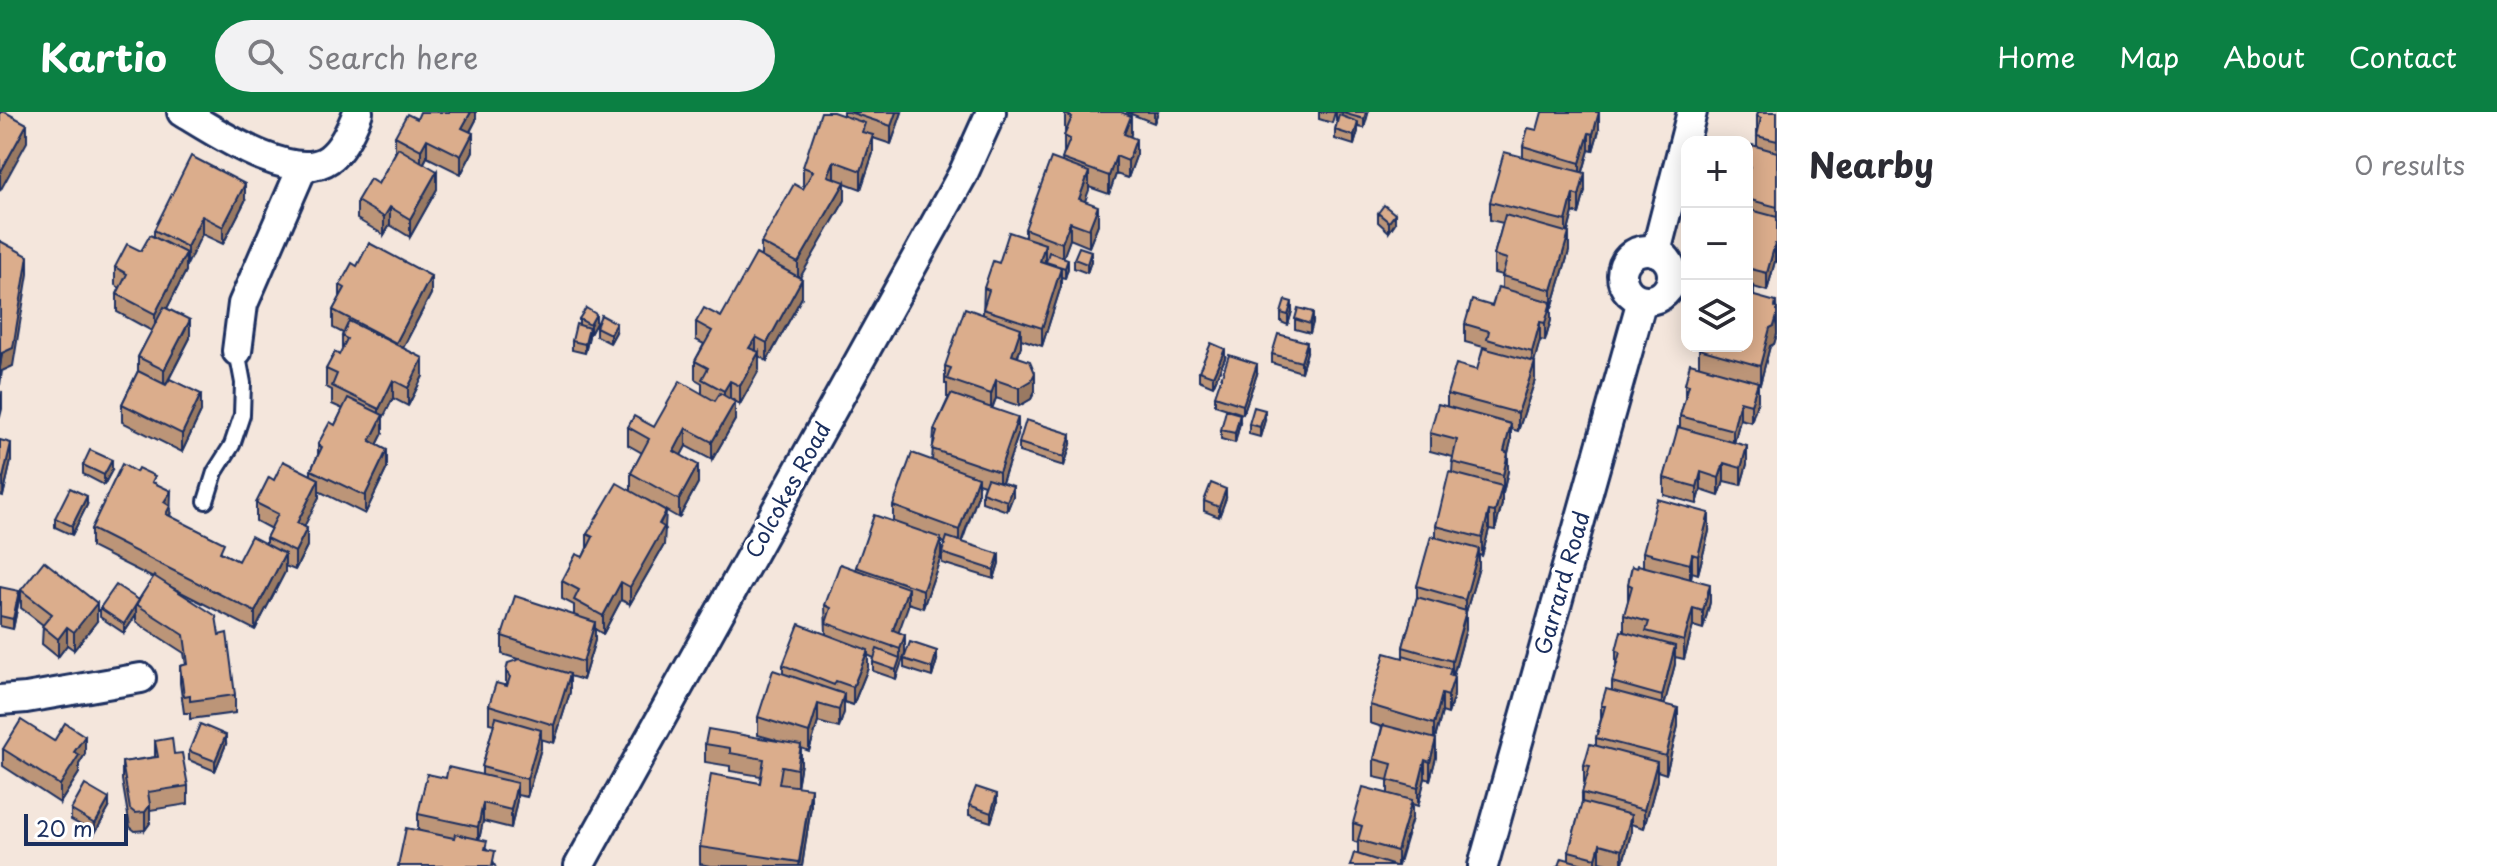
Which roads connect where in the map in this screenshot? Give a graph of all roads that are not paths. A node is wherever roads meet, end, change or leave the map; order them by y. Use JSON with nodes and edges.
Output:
{"nodes":[{"id":1,"x":182,"y":112,"type":"edge"},
{"id":2,"x":358,"y":112,"type":"edge"},
{"id":3,"x":991,"y":112,"type":"edge"},
{"id":4,"x":1692,"y":112,"type":"edge"},
{"id":5,"x":303,"y":166,"type":"junction"},
{"id":6,"x":237,"y":351,"type":"joint"},
{"id":7,"x":206,"y":501,"type":"dead end"},
{"id":8,"x":141,"y":678,"type":"dead end"},
{"id":9,"x":0,"y":700,"type":"edge"},
{"id":10,"x":581,"y":865,"type":"edge"},
{"id":11,"x":1483,"y":866,"type":"edge"}],
"edges":[{"from":1,"to":5,"type":"street"},
{"from":2,"to":5,"type":"street"},
{"from":3,"to":10,"type":"street","name":"Colcokes Road"},
{"from":4,"to":11,"type":"street","name":"Garrard Road"},
{"from":5,"to":6,"type":"street"},
{"from":6,"to":7,"type":"lane"},
{"from":8,"to":9,"type":"street"}]}
